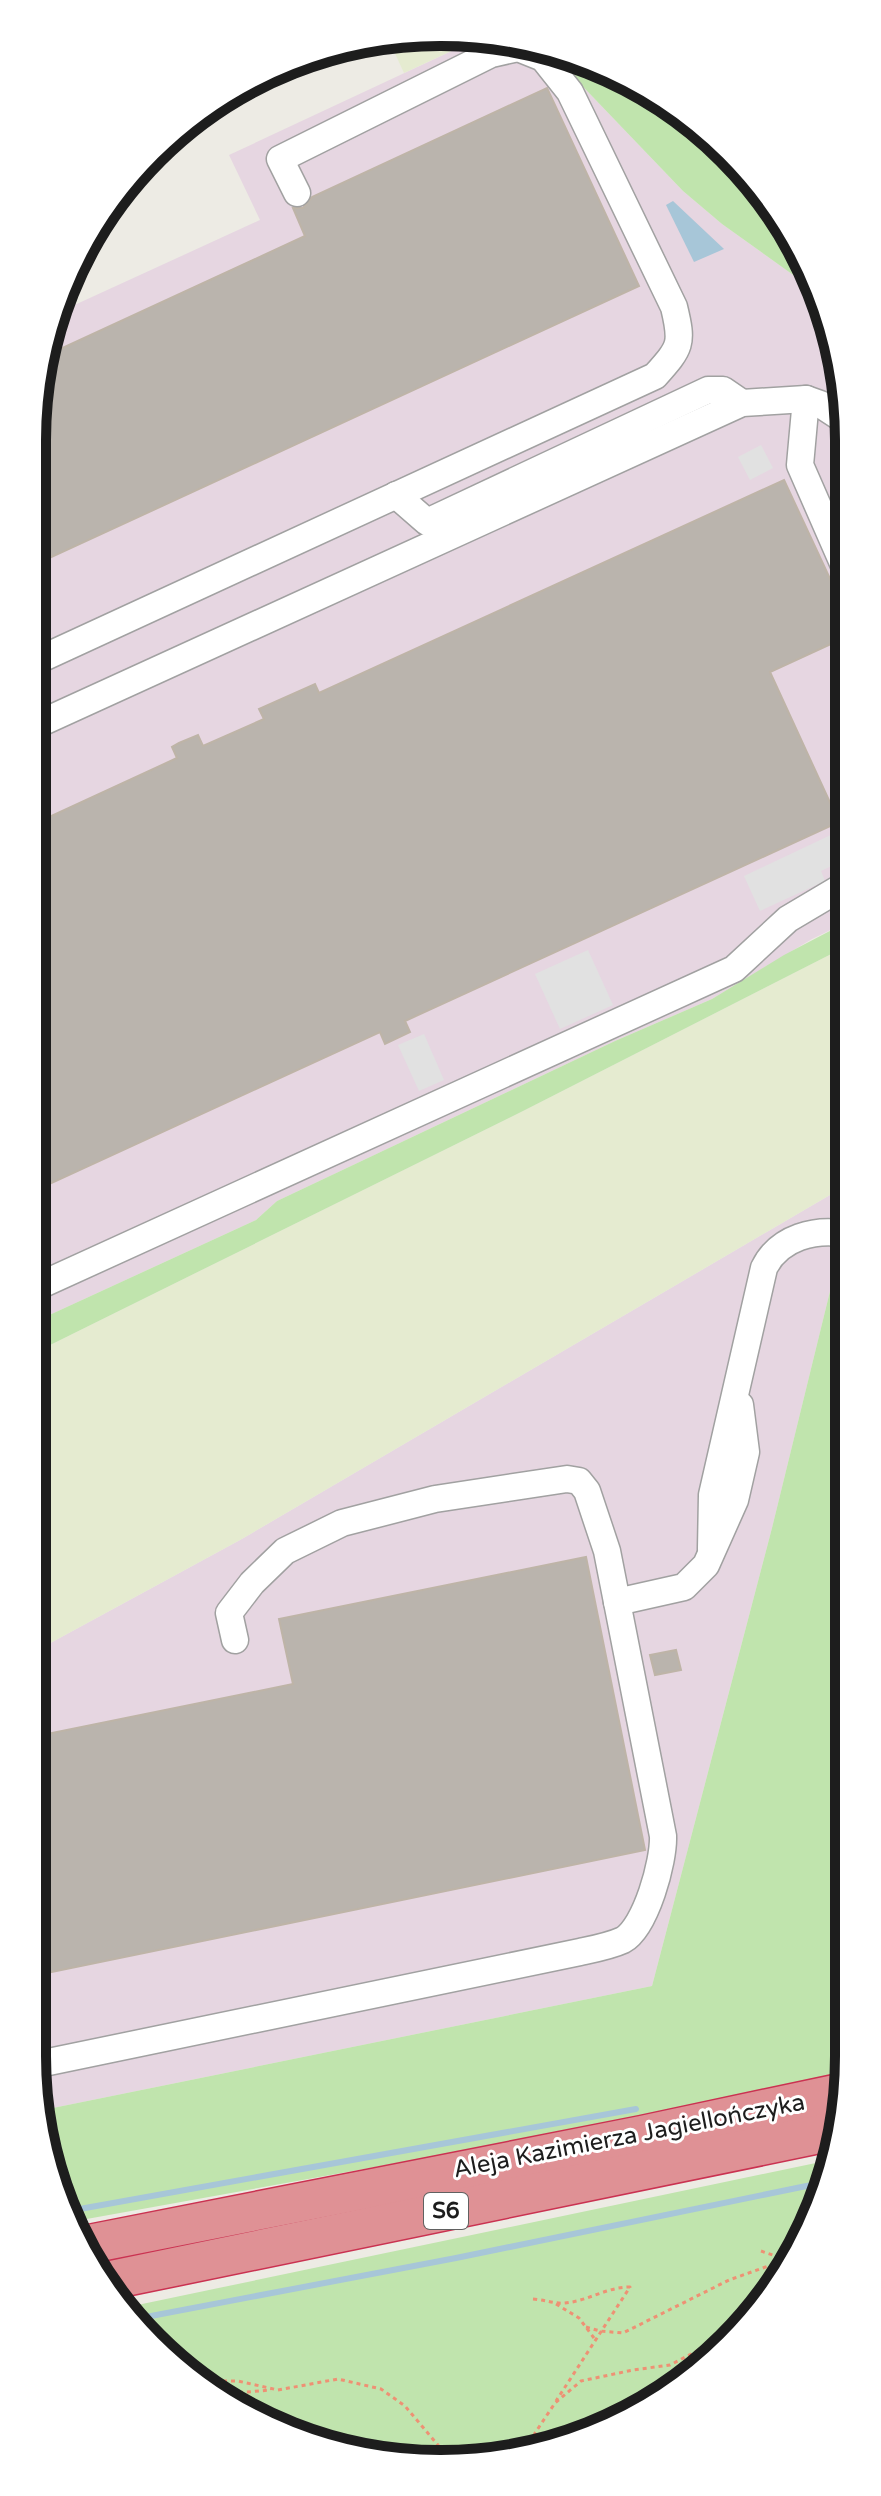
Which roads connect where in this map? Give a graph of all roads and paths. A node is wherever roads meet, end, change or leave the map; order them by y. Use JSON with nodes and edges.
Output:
{"nodes":[{"id":1,"x":503,"y":51,"type":"edge"},
{"id":2,"x":544,"y":59,"type":"edge"},
{"id":3,"x":297,"y":193,"type":"dead end"},
{"id":4,"x":806,"y":399,"type":"junction"},
{"id":5,"x":742,"y":403,"type":"junction"},
{"id":6,"x":834,"y":413,"type":"edge"},
{"id":7,"x":396,"y":495,"type":"junction"},
{"id":8,"x":835,"y":545,"type":"edge"},
{"id":9,"x":46,"y":657,"type":"edge"},
{"id":10,"x":46,"y":721,"type":"edge"},
{"id":11,"x":835,"y":891,"type":"edge"},
{"id":12,"x":835,"y":1232,"type":"edge"},
{"id":13,"x":46,"y":1283,"type":"edge"},
{"id":14,"x":617,"y":1602,"type":"junction"},
{"id":15,"x":235,"y":1640,"type":"dead end"},
{"id":16,"x":46,"y":2062,"type":"edge"},
{"id":17,"x":833,"y":2094,"type":"edge"},
{"id":18,"x":827,"y":2132,"type":"edge"},
{"id":19,"x":94,"y":2243,"type":"edge"},
{"id":20,"x":761,"y":2251,"type":"dead end"},
{"id":21,"x":779,"y":2257,"type":"edge"},
{"id":22,"x":777,"y":2262,"type":"edge"},
{"id":23,"x":115,"y":2279,"type":"edge"},
{"id":24,"x":533,"y":2299,"type":"dead end"},
{"id":25,"x":556,"y":2304,"type":"junction"},
{"id":26,"x":586,"y":2327,"type":"junction"},
{"id":27,"x":600,"y":2331,"type":"junction"},
{"id":28,"x":594,"y":2339,"type":"junction"},
{"id":29,"x":707,"y":2346,"type":"edge"},
{"id":30,"x":217,"y":2381,"type":"edge"},
{"id":31,"x":278,"y":2390,"type":"junction"},
{"id":32,"x":236,"y":2393,"type":"edge"},
{"id":33,"x":555,"y":2403,"type":"junction"},
{"id":34,"x":533,"y":2439,"type":"edge"},
{"id":35,"x":438,"y":2450,"type":"edge"}],
"edges":[{"from":1,"to":3,"type":"lane"},
{"from":2,"to":7,"type":"lane"},
{"from":4,"to":5,"type":"lane"},
{"from":4,"to":6,"type":"lane"},
{"from":4,"to":8,"type":"lane"},
{"from":5,"to":7,"type":"lane"},
{"from":5,"to":10,"type":"lane"},
{"from":7,"to":9,"type":"lane"},
{"from":11,"to":13,"type":"lane"},
{"from":12,"to":14,"type":"lane"},
{"from":14,"to":15,"type":"lane"},
{"from":14,"to":16,"type":"lane"},
{"from":17,"to":19,"type":"highway","name":"Aleja Kazimierza Jagiellończyka","number":"S6"},
{"from":18,"to":23,"type":"highway","name":"Aleja Kazimierza Jagiellończyka","number":"S6"},
{"from":20,"to":21,"type":"path"},
{"from":22,"to":27,"type":"path"},
{"from":24,"to":25,"type":"path"},
{"from":25,"to":26,"type":"path"},
{"from":25,"to":27,"type":"path"},
{"from":26,"to":27,"type":"path"},
{"from":26,"to":28,"type":"path"},
{"from":27,"to":28,"type":"path"},
{"from":28,"to":33,"type":"path"},
{"from":29,"to":33,"type":"path"},
{"from":30,"to":31,"type":"path"},
{"from":31,"to":32,"type":"path"},
{"from":31,"to":35,"type":"path"},
{"from":33,"to":34,"type":"path"}]}
